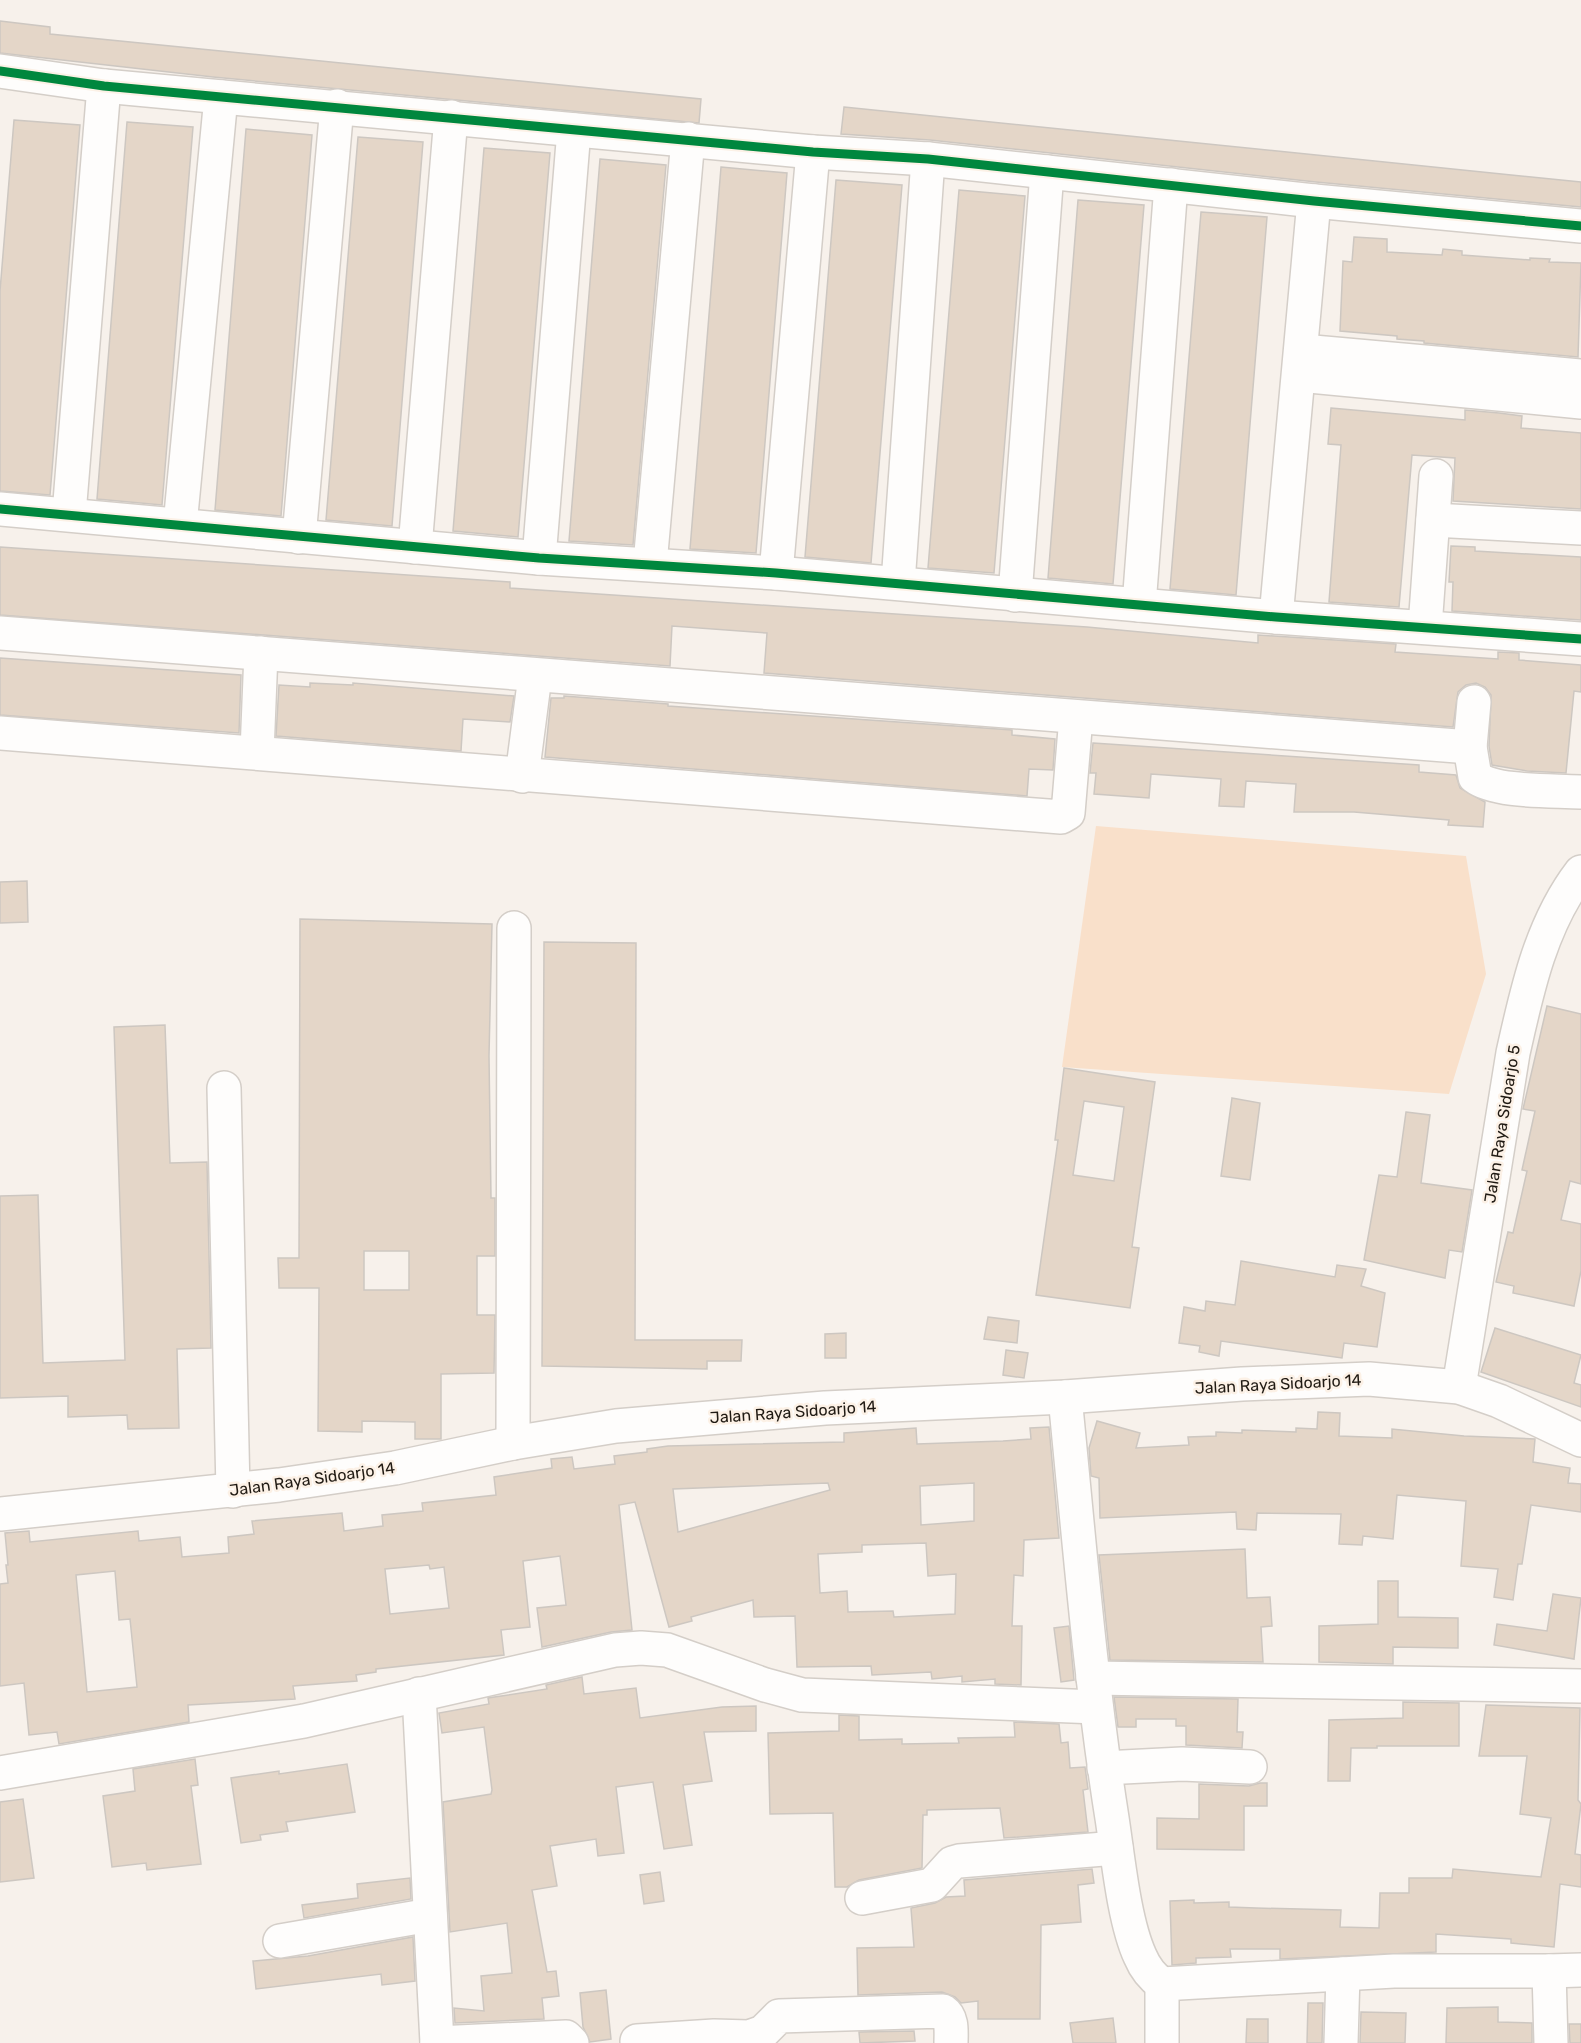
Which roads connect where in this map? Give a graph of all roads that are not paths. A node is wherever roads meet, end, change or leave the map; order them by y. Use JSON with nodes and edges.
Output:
{"nodes":[{"id":1,"x":0,"y":71,"type":"edge"},
{"id":2,"x":104,"y":86,"type":"junction"},
{"id":3,"x":221,"y":97,"type":"junction"},
{"id":4,"x":337,"y":106,"type":"junction"},
{"id":5,"x":451,"y":117,"type":"junction"},
{"id":6,"x":574,"y":130,"type":"junction"},
{"id":7,"x":688,"y":139,"type":"junction"},
{"id":8,"x":813,"y":152,"type":"junction"},
{"id":9,"x":928,"y":159,"type":"junction"},
{"id":10,"x":1047,"y":171,"type":"junction"},
{"id":11,"x":1171,"y":185,"type":"junction"},
{"id":12,"x":1314,"y":201,"type":"junction"},
{"id":13,"x":1581,"y":226,"type":"edge"},
{"id":14,"x":1301,"y":363,"type":"junction"},
{"id":15,"x":1581,"y":376,"type":"edge"},
{"id":16,"x":1581,"y":402,"type":"edge"},
{"id":17,"x":1436,"y":476,"type":"dead end"},
{"id":18,"x":0,"y":509,"type":"edge"},
{"id":19,"x":69,"y":514,"type":"junction"},
{"id":20,"x":1433,"y":520,"type":"junction"},
{"id":21,"x":180,"y":525,"type":"junction"},
{"id":22,"x":1581,"y":528,"type":"edge"},
{"id":23,"x":299,"y":537,"type":"junction"},
{"id":24,"x":415,"y":547,"type":"junction"},
{"id":25,"x":539,"y":558,"type":"junction"},
{"id":26,"x":650,"y":564,"type":"junction"},
{"id":27,"x":776,"y":573,"type":"junction"},
{"id":28,"x":898,"y":584,"type":"junction"},
{"id":29,"x":1015,"y":595,"type":"junction"},
{"id":30,"x":1139,"y":605,"type":"junction"},
{"id":31,"x":1276,"y":617,"type":"junction"},
{"id":32,"x":1425,"y":627,"type":"junction"},
{"id":33,"x":0,"y":633,"type":"edge"},
{"id":34,"x":1581,"y":639,"type":"edge"},
{"id":35,"x":261,"y":653,"type":"junction"},
{"id":36,"x":535,"y":676,"type":"junction"},
{"id":37,"x":1474,"y":702,"type":"dead end"},
{"id":38,"x":1076,"y":717,"type":"junction"},
{"id":39,"x":0,"y":733,"type":"edge"},
{"id":40,"x":1470,"y":747,"type":"junction"},
{"id":41,"x":257,"y":752,"type":"junction"},
{"id":42,"x":522,"y":776,"type":"junction"},
{"id":43,"x":1581,"y":792,"type":"edge"},
{"id":44,"x":1581,"y":873,"type":"edge"},
{"id":45,"x":514,"y":928,"type":"dead end"},
{"id":46,"x":224,"y":1088,"type":"dead end"},
{"id":47,"x":1459,"y":1388,"type":"junction"},
{"id":48,"x":1065,"y":1397,"type":"junction"},
{"id":49,"x":1581,"y":1440,"type":"edge"},
{"id":50,"x":513,"y":1443,"type":"junction"},
{"id":51,"x":232,"y":1491,"type":"junction"},
{"id":52,"x":0,"y":1514,"type":"edge"},
{"id":53,"x":1581,"y":1686,"type":"edge"},
{"id":54,"x":1095,"y":1692,"type":"junction"},
{"id":55,"x":419,"y":1694,"type":"junction"},
{"id":56,"x":1250,"y":1767,"type":"dead end"},
{"id":57,"x":1104,"y":1768,"type":"junction"},
{"id":58,"x":0,"y":1773,"type":"edge"},
{"id":59,"x":1116,"y":1848,"type":"junction"},
{"id":60,"x":862,"y":1898,"type":"dead end"},
{"id":61,"x":430,"y":1915,"type":"junction"},
{"id":62,"x":280,"y":1941,"type":"dead end"},
{"id":63,"x":1581,"y":1970,"type":"edge"},
{"id":64,"x":1549,"y":1971,"type":"junction"},
{"id":65,"x":1343,"y":1974,"type":"junction"},
{"id":66,"x":1162,"y":1984,"type":"junction"},
{"id":67,"x":714,"y":2039,"type":"edge"},
{"id":68,"x":637,"y":2041,"type":"dead end"},
{"id":69,"x":437,"y":2043,"type":"edge"},
{"id":70,"x":572,"y":2043,"type":"edge"},
{"id":71,"x":951,"y":2043,"type":"edge"},
{"id":72,"x":1162,"y":2043,"type":"edge"},
{"id":73,"x":1341,"y":2043,"type":"edge"},
{"id":74,"x":1551,"y":2043,"type":"edge"}],
"edges":[{"from":1,"to":2,"type":"street"},
{"from":2,"to":3,"type":"street"},
{"from":2,"to":19,"type":"street"},
{"from":3,"to":4,"type":"street"},
{"from":3,"to":21,"type":"street"},
{"from":4,"to":5,"type":"street"},
{"from":4,"to":23,"type":"street"},
{"from":5,"to":6,"type":"street"},
{"from":5,"to":24,"type":"street"},
{"from":6,"to":7,"type":"street"},
{"from":6,"to":25,"type":"street"},
{"from":7,"to":8,"type":"street"},
{"from":7,"to":26,"type":"street"},
{"from":8,"to":9,"type":"street"},
{"from":8,"to":27,"type":"street"},
{"from":9,"to":10,"type":"street"},
{"from":9,"to":28,"type":"street"},
{"from":10,"to":11,"type":"street"},
{"from":10,"to":29,"type":"street"},
{"from":11,"to":12,"type":"street"},
{"from":11,"to":30,"type":"street"},
{"from":12,"to":13,"type":"street"},
{"from":12,"to":14,"type":"street"},
{"from":14,"to":15,"type":"street"},
{"from":14,"to":16,"type":"street"},
{"from":14,"to":31,"type":"street"},
{"from":17,"to":20,"type":"street"},
{"from":18,"to":19,"type":"street"},
{"from":19,"to":21,"type":"street"},
{"from":20,"to":22,"type":"street"},
{"from":20,"to":32,"type":"street"},
{"from":21,"to":23,"type":"street"},
{"from":23,"to":24,"type":"street"},
{"from":24,"to":25,"type":"street"},
{"from":25,"to":26,"type":"street"},
{"from":26,"to":27,"type":"street"},
{"from":27,"to":28,"type":"street"},
{"from":28,"to":29,"type":"street"},
{"from":29,"to":30,"type":"street"},
{"from":30,"to":31,"type":"street"},
{"from":31,"to":32,"type":"street"},
{"from":32,"to":34,"type":"street"},
{"from":33,"to":35,"type":"street"},
{"from":35,"to":36,"type":"street"},
{"from":35,"to":41,"type":"street"},
{"from":36,"to":38,"type":"street"},
{"from":36,"to":42,"type":"street"},
{"from":37,"to":40,"type":"street"},
{"from":38,"to":40,"type":"street"},
{"from":38,"to":42,"type":"street"},
{"from":39,"to":41,"type":"street"},
{"from":40,"to":43,"type":"street"},
{"from":41,"to":42,"type":"street"},
{"from":44,"to":47,"type":"street","name":"Jalan Raya Sidoarjo 5"},
{"from":45,"to":50,"type":"street"},
{"from":46,"to":51,"type":"street"},
{"from":47,"to":48,"type":"street","name":"Jalan Raya Sidoarjo 14"},
{"from":47,"to":49,"type":"street","name":"Jalan Raya Sidoarjo 14"},
{"from":48,"to":50,"type":"street","name":"Jalan Raya Sidoarjo 14"},
{"from":48,"to":54,"type":"street"},
{"from":50,"to":51,"type":"street","name":"Jalan Raya Sidoarjo 14"},
{"from":51,"to":52,"type":"street","name":"Jalan Raya Sidoarjo 14"},
{"from":53,"to":54,"type":"street"},
{"from":54,"to":55,"type":"street"},
{"from":54,"to":57,"type":"street"},
{"from":55,"to":58,"type":"street"},
{"from":55,"to":61,"type":"street"},
{"from":56,"to":57,"type":"street"},
{"from":57,"to":59,"type":"street"},
{"from":59,"to":60,"type":"street"},
{"from":59,"to":66,"type":"street"},
{"from":61,"to":62,"type":"street"},
{"from":61,"to":69,"type":"street"},
{"from":63,"to":64,"type":"street"},
{"from":64,"to":65,"type":"street"},
{"from":64,"to":74,"type":"street"},
{"from":65,"to":66,"type":"street"},
{"from":65,"to":73,"type":"street"},
{"from":66,"to":72,"type":"street"},
{"from":67,"to":68,"type":"street"},
{"from":67,"to":71,"type":"street"},
{"from":69,"to":70,"type":"street"}]}
